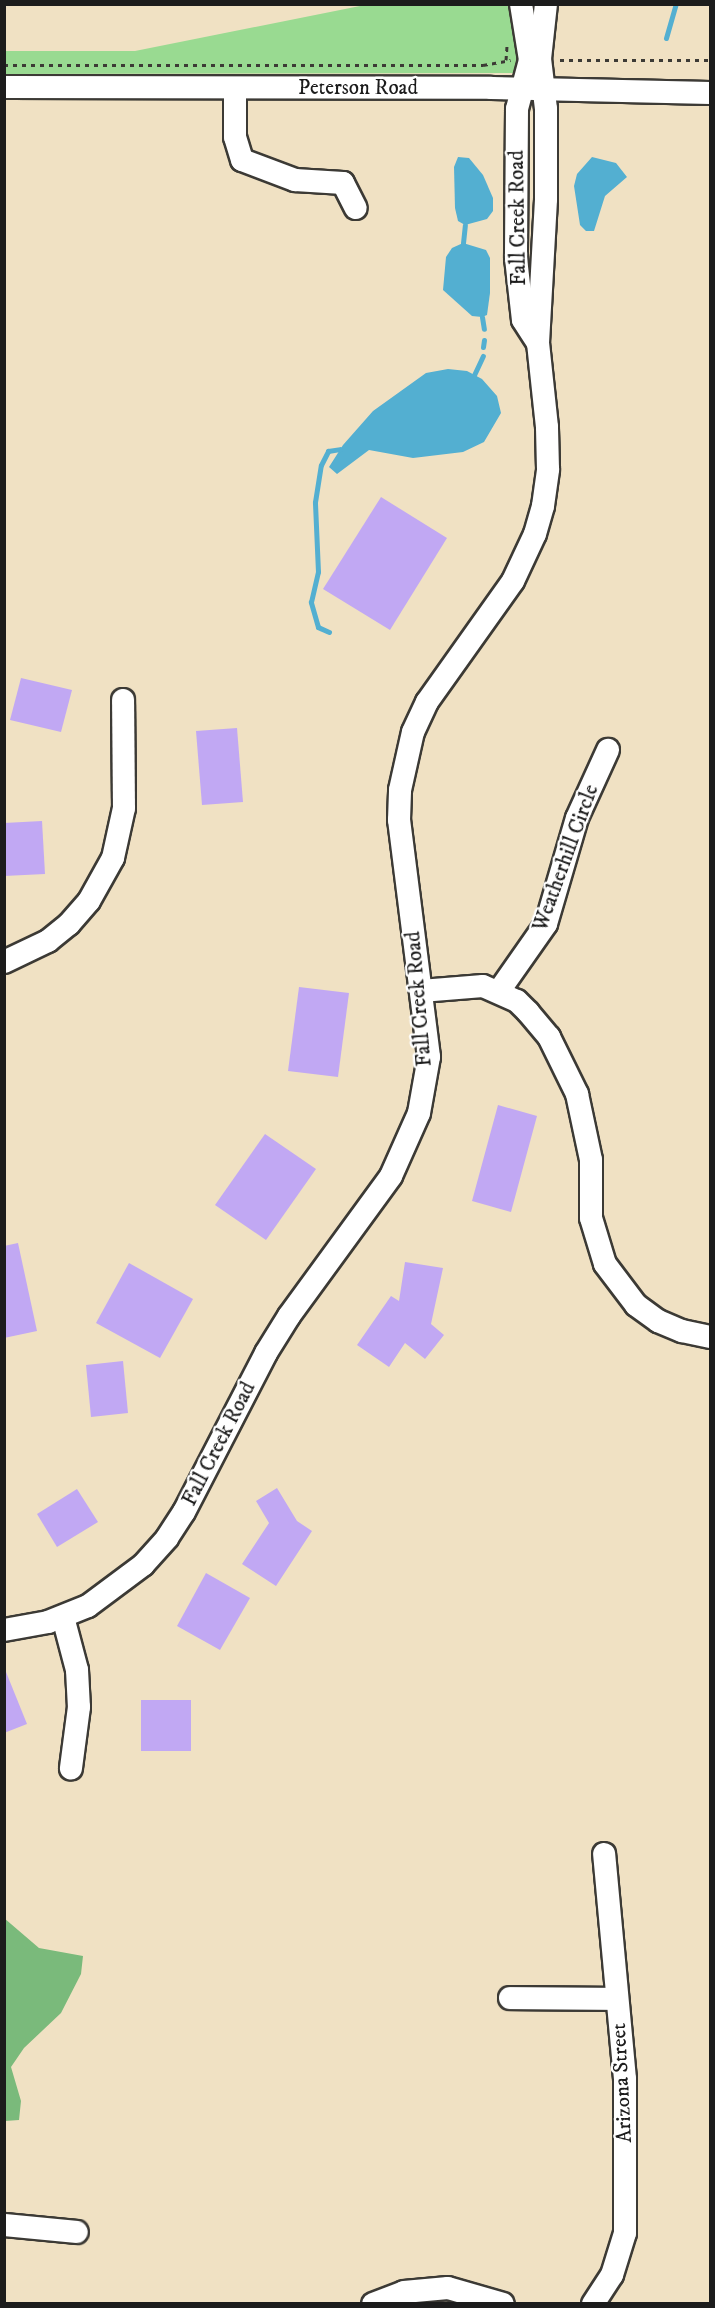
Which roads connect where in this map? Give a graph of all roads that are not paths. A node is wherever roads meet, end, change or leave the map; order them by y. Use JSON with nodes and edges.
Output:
{"nodes":[{"id":1,"x":522,"y":4,"type":"edge"},
{"id":2,"x":546,"y":4,"type":"edge"},
{"id":3,"x":535,"y":59,"type":"junction"},
{"id":4,"x":4,"y":87,"type":"edge"},
{"id":5,"x":235,"y":88,"type":"junction"},
{"id":6,"x":533,"y":89,"type":"junction"},
{"id":7,"x":711,"y":93,"type":"edge"},
{"id":8,"x":356,"y":208,"type":"dead end"},
{"id":9,"x":538,"y":343,"type":"junction"},
{"id":10,"x":123,"y":700,"type":"dead end"},
{"id":11,"x":608,"y":750,"type":"dead end"},
{"id":12,"x":4,"y":962,"type":"edge"},
{"id":13,"x":421,"y":991,"type":"junction"},
{"id":14,"x":499,"y":991,"type":"junction"},
{"id":15,"x":711,"y":1337,"type":"edge"},
{"id":16,"x":63,"y":1617,"type":"junction"},
{"id":17,"x":4,"y":1630,"type":"edge"},
{"id":18,"x":71,"y":1768,"type":"dead end"},
{"id":19,"x":604,"y":1854,"type":"dead end"},
{"id":20,"x":510,"y":1998,"type":"dead end"},
{"id":21,"x":616,"y":1999,"type":"junction"},
{"id":22,"x":4,"y":2225,"type":"edge"},
{"id":23,"x":77,"y":2232,"type":"dead end"},
{"id":24,"x":373,"y":2304,"type":"edge"},
{"id":25,"x":503,"y":2304,"type":"edge"},
{"id":26,"x":593,"y":2304,"type":"edge"}],
"edges":[{"from":1,"to":3,"type":"street"},
{"from":2,"to":3,"type":"street"},
{"from":3,"to":6,"type":"street"},
{"from":4,"to":5,"type":"street","name":"Peterson Road"},
{"from":5,"to":6,"type":"street","name":"Peterson Road"},
{"from":5,"to":8,"type":"street"},
{"from":6,"to":7,"type":"street","name":"Peterson Road"},
{"from":6,"to":9,"type":"street","name":"Fall Creek Road"},
{"from":6,"to":9,"type":"street","name":"Fall Creek Road"},
{"from":9,"to":13,"type":"street","name":"Fall Creek Road"},
{"from":10,"to":12,"type":"street"},
{"from":11,"to":14,"type":"street","name":"Weatherhill Circle"},
{"from":13,"to":14,"type":"street"},
{"from":13,"to":16,"type":"street","name":"Fall Creek Road"},
{"from":14,"to":15,"type":"street"},
{"from":16,"to":17,"type":"street","name":"Fall Creek Road"},
{"from":16,"to":18,"type":"street"},
{"from":19,"to":21,"type":"street","name":"Arizona Street"},
{"from":20,"to":21,"type":"street"},
{"from":21,"to":26,"type":"street","name":"Arizona Street"},
{"from":22,"to":23,"type":"street"},
{"from":24,"to":25,"type":"street"}]}
